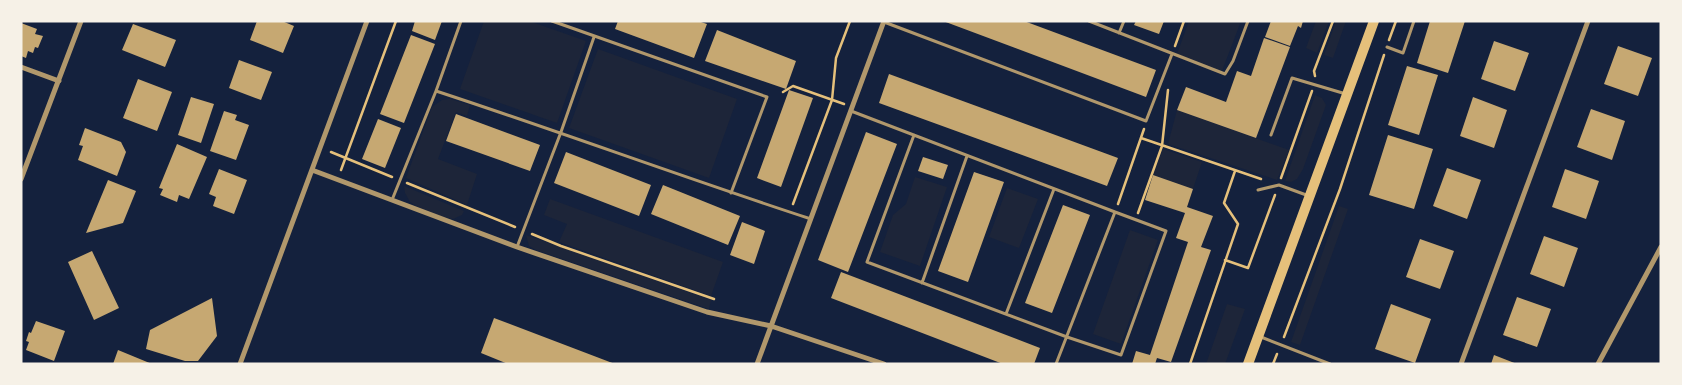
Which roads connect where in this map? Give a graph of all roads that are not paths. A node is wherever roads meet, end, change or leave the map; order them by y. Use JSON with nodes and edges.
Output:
{"nodes":[{"id":1,"x":81,"y":21,"type":"edge"},
{"id":2,"x":367,"y":21,"type":"edge"},
{"id":3,"x":461,"y":21,"type":"edge"},
{"id":4,"x":552,"y":21,"type":"edge"},
{"id":5,"x":1089,"y":21,"type":"edge"},
{"id":6,"x":1124,"y":21,"type":"edge"},
{"id":7,"x":1248,"y":21,"type":"edge"},
{"id":8,"x":1374,"y":21,"type":"edge"},
{"id":9,"x":1414,"y":21,"type":"edge"},
{"id":10,"x":1588,"y":21,"type":"edge"},
{"id":11,"x":884,"y":22,"type":"edge"},
{"id":12,"x":1120,"y":33,"type":"junction"},
{"id":13,"x":594,"y":37,"type":"junction"},
{"id":14,"x":1387,"y":47,"type":"road end"},
{"id":15,"x":1172,"y":54,"type":"junction"},
{"id":16,"x":21,"y":67,"type":"edge"},
{"id":17,"x":59,"y":81,"type":"junction"},
{"id":18,"x":436,"y":91,"type":"junction"},
{"id":19,"x":1347,"y":95,"type":"junction"},
{"id":20,"x":851,"y":109,"type":"junction"},
{"id":21,"x":561,"y":132,"type":"junction"},
{"id":22,"x":914,"y":136,"type":"junction"},
{"id":23,"x":1271,"y":136,"type":"dead end"},
{"id":24,"x":967,"y":156,"type":"junction"},
{"id":25,"x":312,"y":170,"type":"junction"},
{"id":26,"x":21,"y":179,"type":"edge"},
{"id":27,"x":1054,"y":189,"type":"junction"},
{"id":28,"x":1258,"y":190,"type":"dead end"},
{"id":29,"x":731,"y":193,"type":"junction"},
{"id":30,"x":1310,"y":196,"type":"junction"},
{"id":31,"x":392,"y":200,"type":"junction"},
{"id":32,"x":1114,"y":212,"type":"junction"},
{"id":33,"x":810,"y":219,"type":"junction"},
{"id":34,"x":517,"y":247,"type":"junction"},
{"id":35,"x":1661,"y":247,"type":"edge"},
{"id":36,"x":922,"y":283,"type":"junction"},
{"id":37,"x":1006,"y":314,"type":"junction"},
{"id":38,"x":771,"y":326,"type":"junction"},
{"id":39,"x":1258,"y":336,"type":"junction"},
{"id":40,"x":1067,"y":337,"type":"junction"},
{"id":41,"x":869,"y":361,"type":"edge"},
{"id":42,"x":240,"y":364,"type":"edge"},
{"id":43,"x":757,"y":364,"type":"edge"},
{"id":44,"x":884,"y":364,"type":"edge"},
{"id":45,"x":1056,"y":364,"type":"edge"},
{"id":46,"x":1248,"y":364,"type":"edge"},
{"id":47,"x":1330,"y":364,"type":"edge"},
{"id":48,"x":1460,"y":364,"type":"edge"},
{"id":49,"x":1598,"y":364,"type":"edge"}],
"edges":[{"from":1,"to":17,"type":"street"},
{"from":2,"to":25,"type":"street"},
{"from":3,"to":18,"type":"lane"},
{"from":4,"to":13,"type":"lane"},
{"from":5,"to":12,"type":"lane"},
{"from":6,"to":12,"type":"lane"},
{"from":7,"to":15,"type":"lane"},
{"from":8,"to":19,"type":"main road"},
{"from":9,"to":14,"type":"lane"},
{"from":10,"to":48,"type":"street"},
{"from":11,"to":15,"type":"lane"},
{"from":11,"to":20,"type":"street"},
{"from":12,"to":15,"type":"lane"},
{"from":13,"to":21,"type":"lane"},
{"from":13,"to":29,"type":"lane"},
{"from":16,"to":17,"type":"street"},
{"from":17,"to":26,"type":"street"},
{"from":18,"to":21,"type":"lane"},
{"from":18,"to":31,"type":"lane"},
{"from":19,"to":23,"type":"lane"},
{"from":19,"to":30,"type":"main road"},
{"from":20,"to":22,"type":"lane"},
{"from":20,"to":33,"type":"street"},
{"from":21,"to":29,"type":"lane"},
{"from":21,"to":34,"type":"lane"},
{"from":22,"to":24,"type":"lane"},
{"from":22,"to":36,"type":"lane"},
{"from":24,"to":27,"type":"lane"},
{"from":24,"to":36,"type":"lane"},
{"from":25,"to":31,"type":"street"},
{"from":25,"to":42,"type":"street"},
{"from":27,"to":32,"type":"lane"},
{"from":27,"to":37,"type":"lane"},
{"from":28,"to":30,"type":"lane"},
{"from":29,"to":33,"type":"lane"},
{"from":30,"to":39,"type":"main road"},
{"from":31,"to":34,"type":"street"},
{"from":32,"to":40,"type":"lane"},
{"from":32,"to":40,"type":"lane"},
{"from":33,"to":38,"type":"street"},
{"from":34,"to":38,"type":"street"},
{"from":35,"to":49,"type":"street"},
{"from":36,"to":37,"type":"lane"},
{"from":37,"to":40,"type":"lane"},
{"from":38,"to":41,"type":"street"},
{"from":38,"to":43,"type":"street"},
{"from":39,"to":46,"type":"main road"},
{"from":39,"to":47,"type":"lane"},
{"from":40,"to":45,"type":"lane"},
{"from":41,"to":44,"type":"street"}]}
